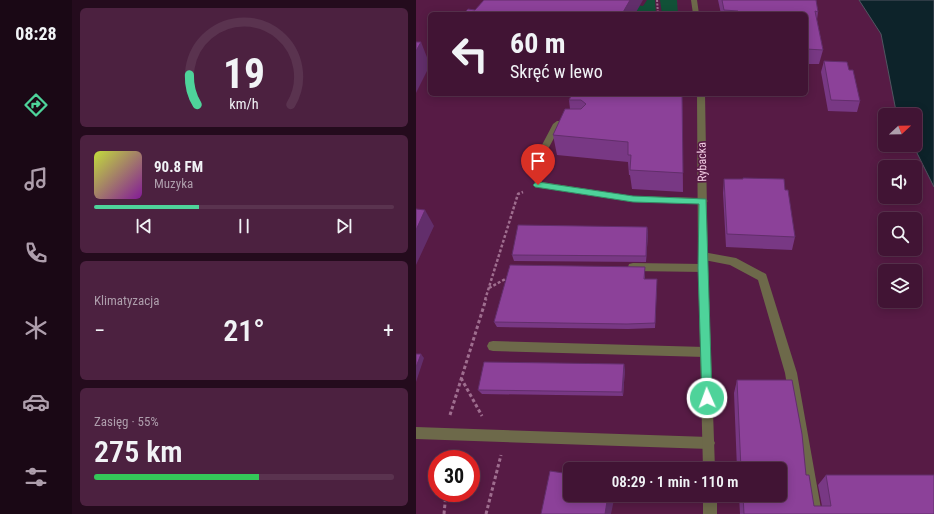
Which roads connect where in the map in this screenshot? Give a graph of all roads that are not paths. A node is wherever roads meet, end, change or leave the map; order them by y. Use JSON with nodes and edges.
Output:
{"nodes":[{"id":1,"x":694,"y":0,"type":"edge"},
{"id":2,"x":696,"y":12,"type":"edge"},
{"id":3,"x":700,"y":96,"type":"edge"},
{"id":4,"x":578,"y":124,"type":"edge"},
{"id":5,"x":703,"y":201,"type":"junction"},
{"id":6,"x":703,"y":256,"type":"junction"},
{"id":7,"x":624,"y":267,"type":"edge"},
{"id":8,"x":703,"y":268,"type":"junction"},
{"id":9,"x":493,"y":346,"type":"dead end"},
{"id":10,"x":705,"y":352,"type":"junction"},
{"id":11,"x":416,"y":433,"type":"edge"},
{"id":12,"x":709,"y":443,"type":"junction"},
{"id":13,"x":709,"y":462,"type":"edge"},
{"id":14,"x":710,"y":502,"type":"edge"},
{"id":15,"x":710,"y":514,"type":"edge"},
{"id":16,"x":815,"y":514,"type":"edge"}],
"edges":[{"from":1,"to":2,"type":"street"},
{"from":3,"to":5,"type":"street","name":"Rybacka"},
{"from":4,"to":5,"type":"street"},
{"from":5,"to":6,"type":"street","name":"Rybacka"},
{"from":6,"to":8,"type":"street","name":"Rybacka"},
{"from":6,"to":16,"type":"street"},
{"from":7,"to":8,"type":"street"},
{"from":8,"to":10,"type":"street","name":"Rybacka"},
{"from":9,"to":10,"type":"street"},
{"from":10,"to":12,"type":"street","name":"Rybacka"},
{"from":11,"to":12,"type":"street"},
{"from":12,"to":13,"type":"street","name":"Rybacka"},
{"from":14,"to":15,"type":"street"}]}
